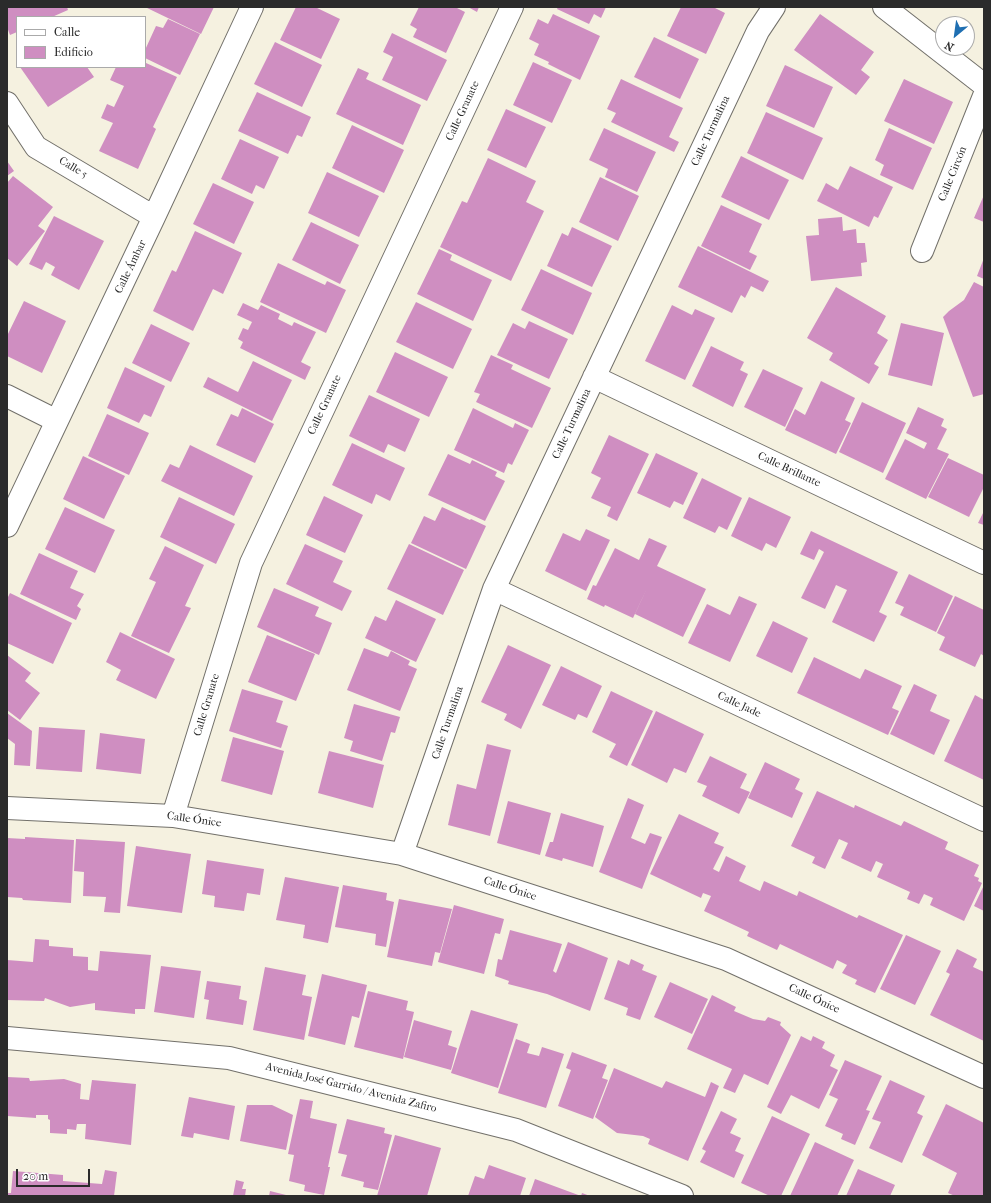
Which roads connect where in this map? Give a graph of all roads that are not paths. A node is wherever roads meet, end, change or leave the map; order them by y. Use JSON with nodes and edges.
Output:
{"nodes":[{"id":1,"x":252,"y":7,"type":"edge"},
{"id":2,"x":512,"y":7,"type":"edge"},
{"id":3,"x":774,"y":7,"type":"edge"},
{"id":4,"x":884,"y":7,"type":"edge"},
{"id":5,"x":984,"y":85,"type":"edge"},
{"id":6,"x":984,"y":96,"type":"edge"},
{"id":7,"x":7,"y":103,"type":"edge"},
{"id":8,"x":154,"y":217,"type":"junction"},
{"id":9,"x":922,"y":252,"type":"dead end"},
{"id":10,"x":594,"y":377,"type":"junction"},
{"id":11,"x":7,"y":396,"type":"edge"},
{"id":12,"x":57,"y":421,"type":"junction"},
{"id":13,"x":7,"y":526,"type":"edge"},
{"id":14,"x":984,"y":563,"type":"edge"},
{"id":15,"x":494,"y":589,"type":"junction"},
{"id":16,"x":7,"y":808,"type":"edge"},
{"id":17,"x":173,"y":816,"type":"junction"},
{"id":18,"x":984,"y":820,"type":"edge"},
{"id":19,"x":402,"y":854,"type":"junction"},
{"id":20,"x":7,"y":1038,"type":"edge"},
{"id":21,"x":984,"y":1077,"type":"edge"},
{"id":22,"x":682,"y":1196,"type":"edge"}],
"edges":[{"from":1,"to":8,"type":"street","name":"Calle Ámbar"},
{"from":2,"to":17,"type":"street","name":"Calle Granate"},
{"from":3,"to":10,"type":"street","name":"Calle Turmalina"},
{"from":4,"to":5,"type":"street"},
{"from":6,"to":9,"type":"street","name":"Calle Circón"},
{"from":7,"to":8,"type":"street","name":"Calle 5"},
{"from":8,"to":12,"type":"street","name":"Calle Ámbar"},
{"from":10,"to":14,"type":"street","name":"Calle Brillante"},
{"from":10,"to":15,"type":"street","name":"Calle Turmalina"},
{"from":11,"to":12,"type":"street"},
{"from":12,"to":13,"type":"street","name":"Calle Ámbar"},
{"from":15,"to":18,"type":"street","name":"Calle Jade"},
{"from":15,"to":19,"type":"street","name":"Calle Turmalina"},
{"from":16,"to":17,"type":"street","name":"Calle Ónice"},
{"from":17,"to":19,"type":"street","name":"Calle Ónice"},
{"from":19,"to":21,"type":"street","name":"Calle Ónice"},
{"from":20,"to":22,"type":"street","name":"Avenida José Garrido / Avenida Zafiro"}]}
